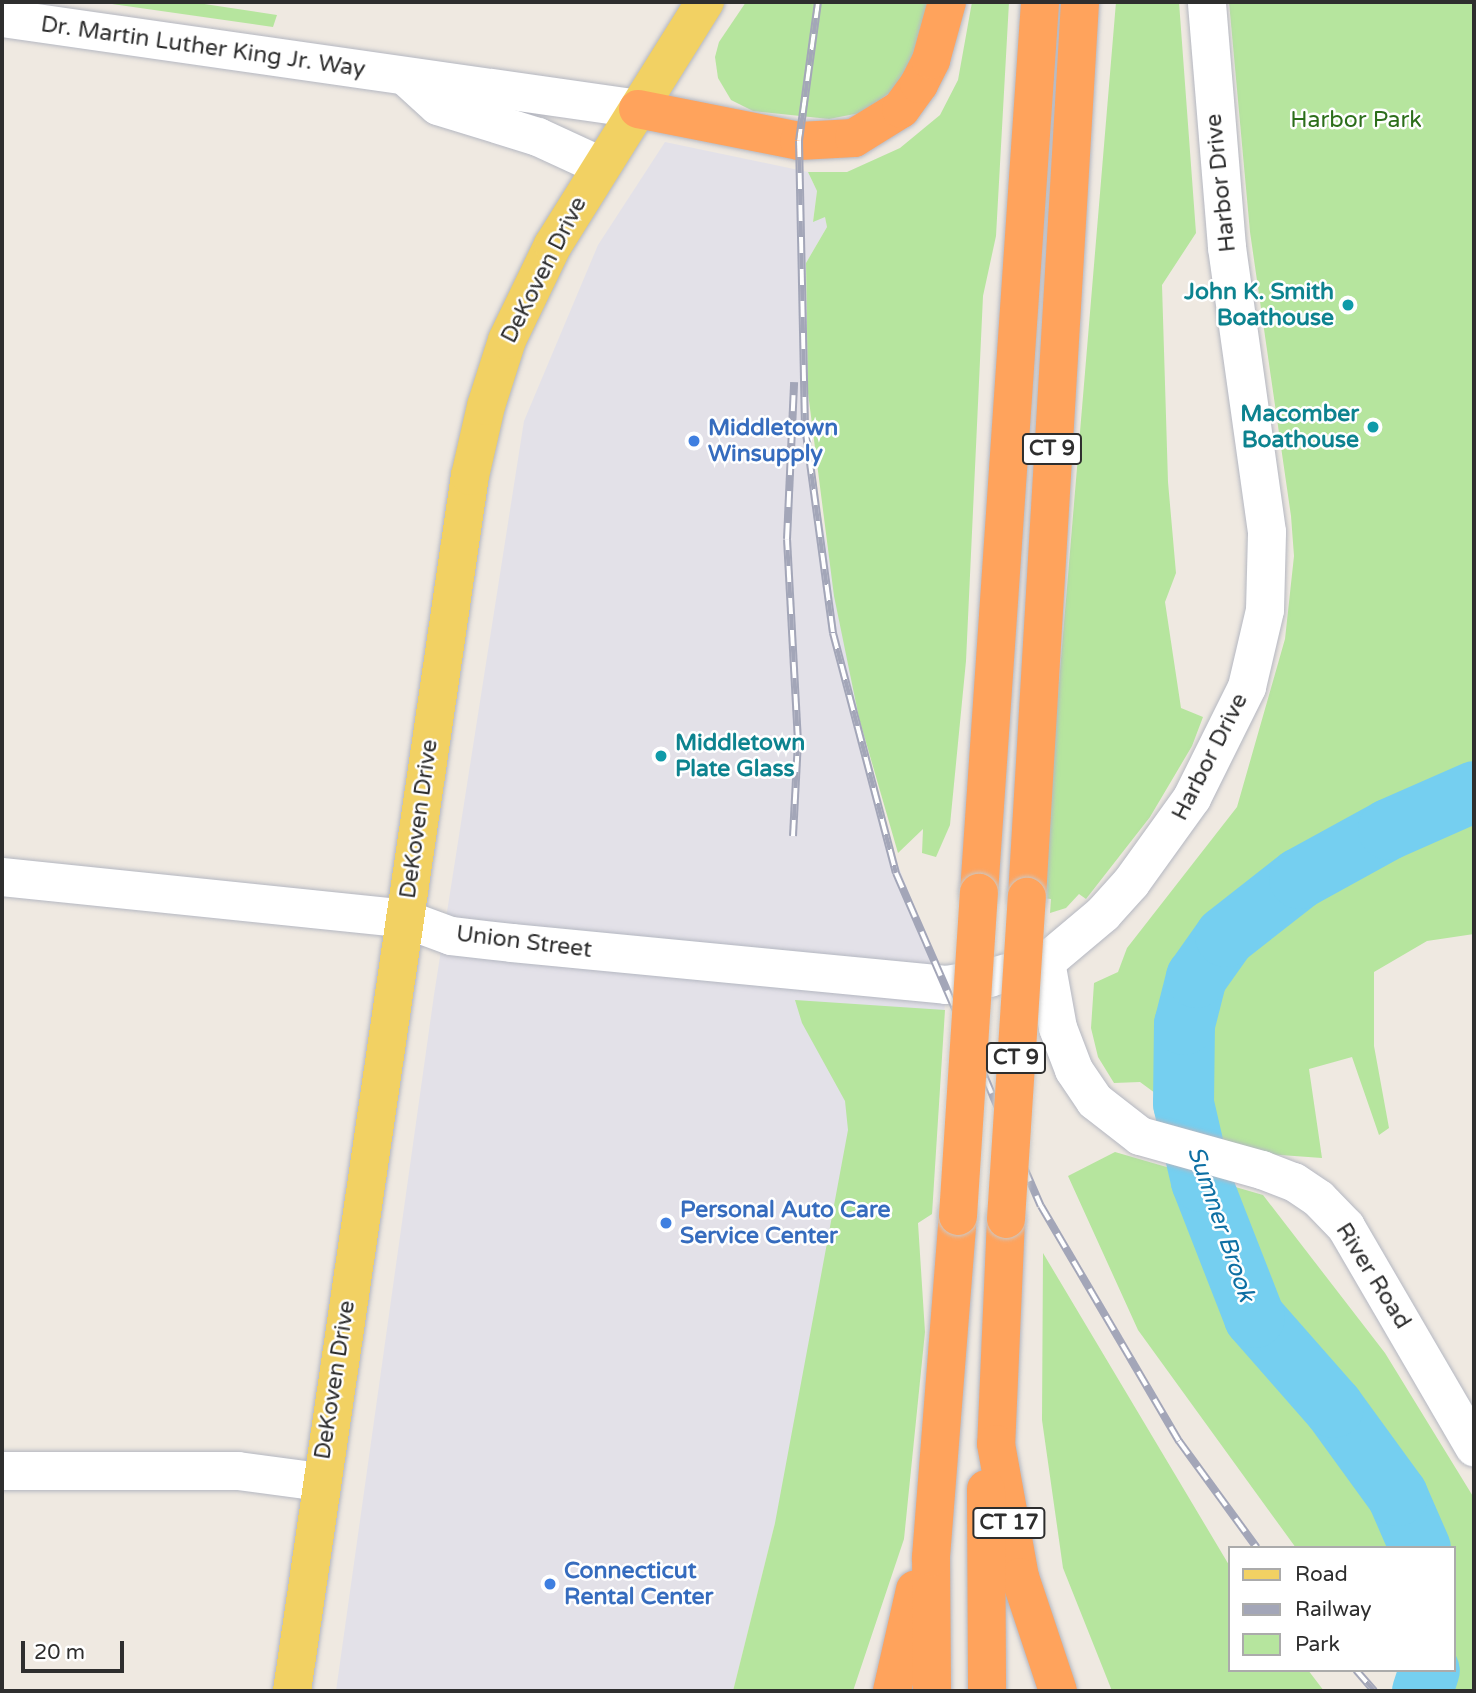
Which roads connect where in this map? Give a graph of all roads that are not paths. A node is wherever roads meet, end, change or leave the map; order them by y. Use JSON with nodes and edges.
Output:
{"nodes":[{"id":1,"x":705,"y":2,"type":"edge"},
{"id":2,"x":947,"y":2,"type":"edge"},
{"id":3,"x":1040,"y":2,"type":"edge"},
{"id":4,"x":1080,"y":2,"type":"edge"},
{"id":5,"x":1207,"y":2,"type":"edge"},
{"id":6,"x":2,"y":18,"type":"edge"},
{"id":7,"x":405,"y":75,"type":"junction"},
{"id":8,"x":638,"y":109,"type":"junction"},
{"id":9,"x":599,"y":165,"type":"junction"},
{"id":10,"x":2,"y":877,"type":"edge"},
{"id":11,"x":405,"y":919,"type":"junction"},
{"id":12,"x":1046,"y":962,"type":"junction"},
{"id":13,"x":997,"y":1348,"type":"junction"},
{"id":14,"x":944,"y":1408,"type":"junction"},
{"id":15,"x":1474,"y":1447,"type":"edge"},
{"id":16,"x":2,"y":1471,"type":"edge"},
{"id":17,"x":320,"y":1482,"type":"junction"},
{"id":18,"x":292,"y":1691,"type":"edge"},
{"id":19,"x":892,"y":1691,"type":"edge"},
{"id":20,"x":932,"y":1691,"type":"edge"},
{"id":21,"x":987,"y":1691,"type":"edge"},
{"id":22,"x":1058,"y":1691,"type":"edge"}],
"edges":[{"from":1,"to":8,"type":"main road","name":"DeKoven Drive"},
{"from":2,"to":8,"type":"highway"},
{"from":3,"to":14,"type":"highway","number":"CT 9","bridge":true},
{"from":4,"to":13,"type":"highway","number":"CT 9","bridge":true},
{"from":5,"to":12,"type":"street","name":"Harbor Drive"},
{"from":6,"to":7,"type":"street","name":"Dr. Martin Luther King Jr. Way"},
{"from":7,"to":8,"type":"street","name":"Dr. Martin Luther King Jr. Way"},
{"from":7,"to":9,"type":"street"},
{"from":8,"to":9,"type":"main road","name":"DeKoven Drive"},
{"from":9,"to":11,"type":"main road","name":"DeKoven Drive"},
{"from":10,"to":11,"type":"street","name":"Union Street"},
{"from":11,"to":12,"type":"street","name":"Union Street"},
{"from":11,"to":17,"type":"main road","name":"DeKoven Drive"},
{"from":12,"to":15,"type":"street","name":"River Road"},
{"from":13,"to":21,"type":"highway","number":"CT 9"},
{"from":13,"to":22,"type":"highway","number":"CT 17"},
{"from":14,"to":19,"type":"highway"},
{"from":14,"to":20,"type":"highway","number":"CT 9"},
{"from":16,"to":17,"type":"street"},
{"from":17,"to":18,"type":"main road","name":"DeKoven Drive"}]}
